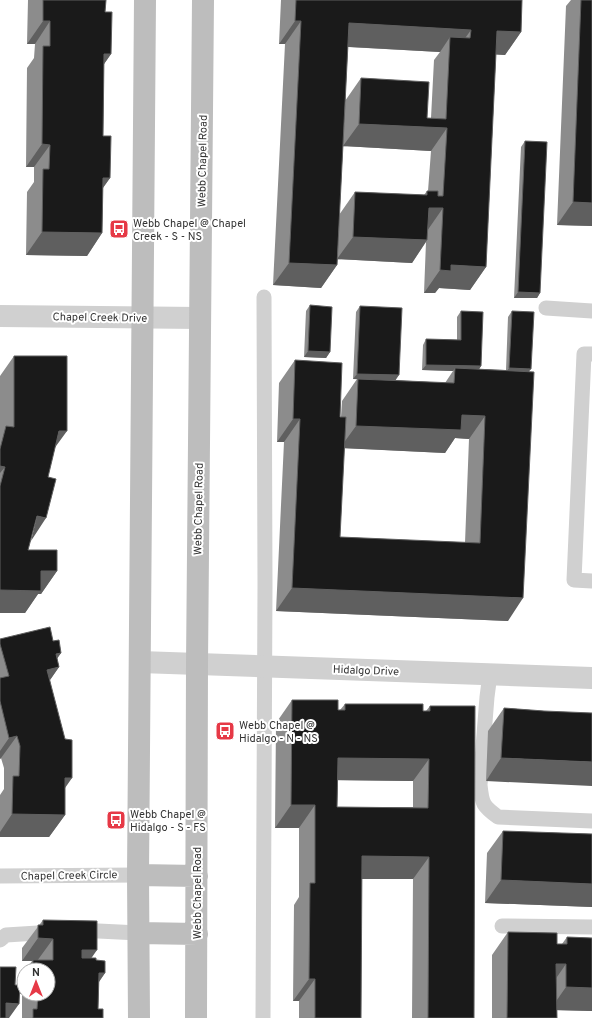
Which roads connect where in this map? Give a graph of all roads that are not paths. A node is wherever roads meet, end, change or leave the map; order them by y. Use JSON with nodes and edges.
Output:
{"nodes":[{"id":1,"x":145,"y":0,"type":"edge"},
{"id":2,"x":203,"y":0,"type":"edge"},
{"id":3,"x":264,"y":297,"type":"dead end"},
{"id":4,"x":546,"y":308,"type":"dead end"},
{"id":5,"x":592,"y":311,"type":"edge"},
{"id":6,"x":0,"y":316,"type":"edge"},
{"id":7,"x":143,"y":318,"type":"junction"},
{"id":8,"x":200,"y":318,"type":"junction"},
{"id":9,"x":592,"y":354,"type":"edge"},
{"id":10,"x":592,"y":581,"type":"edge"},
{"id":11,"x":140,"y":662,"type":"junction"},
{"id":12,"x":196,"y":664,"type":"junction"},
{"id":13,"x":264,"y":667,"type":"junction"},
{"id":14,"x":490,"y":674,"type":"junction"},
{"id":15,"x":592,"y":678,"type":"edge"},
{"id":16,"x":592,"y":821,"type":"edge"},
{"id":17,"x":138,"y":874,"type":"junction"},
{"id":18,"x":0,"y":876,"type":"edge"},
{"id":19,"x":196,"y":876,"type":"junction"},
{"id":20,"x":502,"y":926,"type":"dead end"},
{"id":21,"x":592,"y":927,"type":"edge"},
{"id":22,"x":139,"y":933,"type":"junction"},
{"id":23,"x":196,"y":934,"type":"junction"},
{"id":24,"x":0,"y":940,"type":"edge"},
{"id":25,"x":139,"y":1018,"type":"edge"},
{"id":26,"x":196,"y":1018,"type":"edge"},
{"id":27,"x":263,"y":1018,"type":"edge"}],
"edges":[{"from":1,"to":7,"type":"main road"},
{"from":2,"to":8,"type":"main road","name":"Webb Chapel Road"},
{"from":3,"to":13,"type":"lane"},
{"from":4,"to":5,"type":"lane"},
{"from":6,"to":7,"type":"street","name":"Chapel Creek Drive"},
{"from":7,"to":8,"type":"street","name":"Chapel Creek Drive"},
{"from":7,"to":11,"type":"main road"},
{"from":8,"to":12,"type":"main road","name":"Webb Chapel Road"},
{"from":9,"to":10,"type":"lane"},
{"from":11,"to":12,"type":"street","name":"Hidalgo Drive"},
{"from":11,"to":17,"type":"main road"},
{"from":12,"to":13,"type":"street","name":"Hidalgo Drive"},
{"from":12,"to":19,"type":"main road","name":"Webb Chapel Road"},
{"from":13,"to":14,"type":"street","name":"Hidalgo Drive"},
{"from":13,"to":27,"type":"lane"},
{"from":14,"to":15,"type":"street","name":"Hidalgo Drive"},
{"from":14,"to":16,"type":"lane"},
{"from":17,"to":18,"type":"lane","name":"Chapel Creek Circle"},
{"from":17,"to":19,"type":"main road"},
{"from":17,"to":22,"type":"main road"},
{"from":19,"to":23,"type":"main road","name":"Webb Chapel Road"},
{"from":20,"to":21,"type":"lane"},
{"from":22,"to":23,"type":"main road"},
{"from":22,"to":24,"type":"lane"},
{"from":22,"to":25,"type":"main road"},
{"from":23,"to":26,"type":"main road","name":"Webb Chapel Road"}]}
